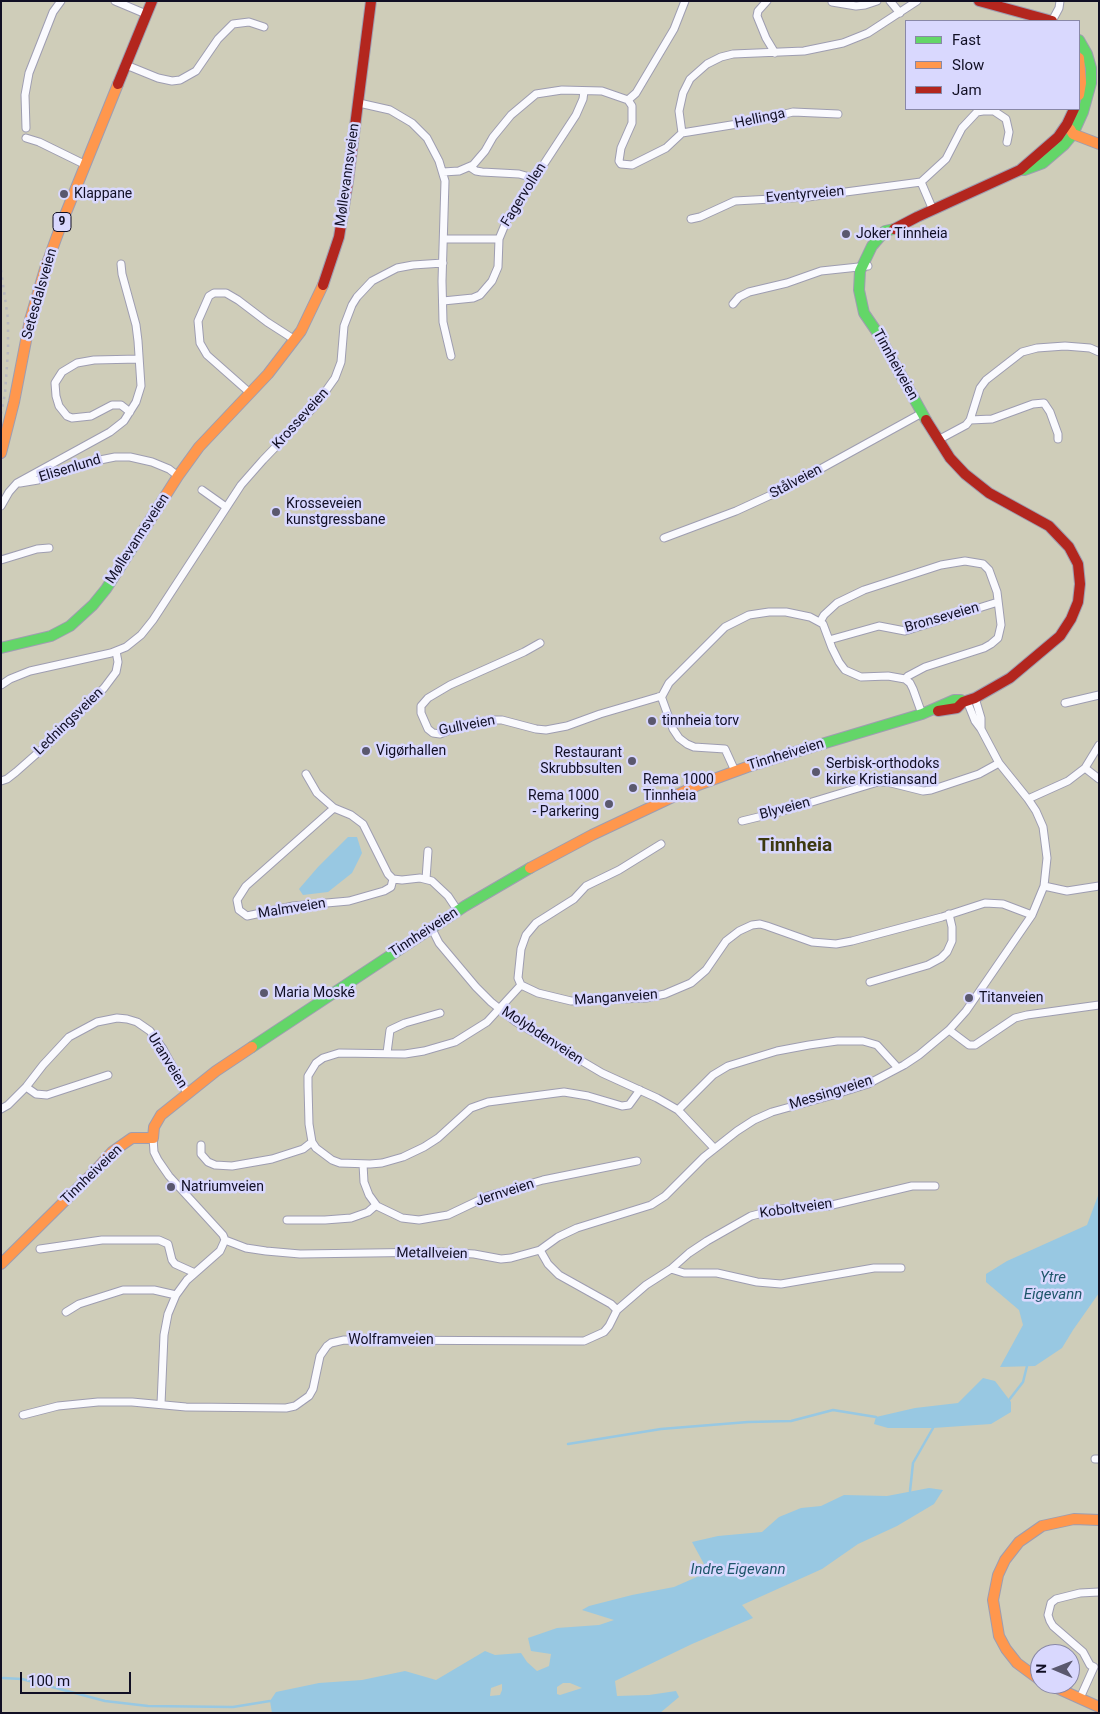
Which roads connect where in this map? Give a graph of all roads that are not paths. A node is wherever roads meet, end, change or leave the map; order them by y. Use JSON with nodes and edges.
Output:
{"nodes":[{"id":1,"x":61,"y":1,"type":"edge"},
{"id":2,"x":115,"y":1,"type":"edge"},
{"id":3,"x":152,"y":1,"type":"edge"},
{"id":4,"x":372,"y":1,"type":"edge"},
{"id":5,"x":685,"y":1,"type":"edge"},
{"id":6,"x":767,"y":1,"type":"edge"},
{"id":7,"x":877,"y":1,"type":"edge"},
{"id":8,"x":890,"y":1,"type":"edge"},
{"id":9,"x":917,"y":1,"type":"edge"},
{"id":10,"x":979,"y":1,"type":"edge"},
{"id":11,"x":1060,"y":1,"type":"edge"},
{"id":12,"x":832,"y":2,"type":"edge"},
{"id":13,"x":900,"y":13,"type":"junction"},
{"id":14,"x":146,"y":14,"type":"junction"},
{"id":15,"x":1049,"y":20,"type":"edge"},
{"id":16,"x":1053,"y":20,"type":"edge"},
{"id":17,"x":264,"y":28,"type":"dead end"},
{"id":18,"x":1080,"y":42,"type":"edge"},
{"id":19,"x":775,"y":53,"type":"junction"},
{"id":20,"x":126,"y":66,"type":"junction"},
{"id":21,"x":1080,"y":68,"type":"edge"},
{"id":22,"x":1080,"y":86,"type":"edge"},
{"id":23,"x":584,"y":91,"type":"junction"},
{"id":24,"x":628,"y":100,"type":"junction"},
{"id":25,"x":364,"y":103,"type":"junction"},
{"id":26,"x":1074,"y":110,"type":"edge"},
{"id":27,"x":838,"y":114,"type":"dead end"},
{"id":28,"x":1072,"y":124,"type":"junction"},
{"id":29,"x":26,"y":128,"type":"dead end"},
{"id":30,"x":682,"y":133,"type":"junction"},
{"id":31,"x":1072,"y":134,"type":"junction"},
{"id":32,"x":26,"y":138,"type":"dead end"},
{"id":33,"x":1007,"y":142,"type":"dead end"},
{"id":34,"x":1099,"y":143,"type":"edge"},
{"id":35,"x":86,"y":165,"type":"junction"},
{"id":36,"x":470,"y":167,"type":"junction"},
{"id":37,"x":1020,"y":170,"type":"junction"},
{"id":38,"x":443,"y":172,"type":"junction"},
{"id":39,"x":534,"y":178,"type":"junction"},
{"id":40,"x":921,"y":182,"type":"junction"},
{"id":41,"x":933,"y":210,"type":"junction"},
{"id":42,"x":691,"y":219,"type":"dead end"},
{"id":43,"x":444,"y":238,"type":"junction"},
{"id":44,"x":499,"y":239,"type":"junction"},
{"id":45,"x":443,"y":263,"type":"junction"},
{"id":46,"x":121,"y":264,"type":"dead end"},
{"id":47,"x":865,"y":266,"type":"junction"},
{"id":48,"x":443,"y":301,"type":"junction"},
{"id":49,"x":732,"y":304,"type":"dead end"},
{"id":50,"x":294,"y":340,"type":"junction"},
{"id":51,"x":1099,"y":352,"type":"edge"},
{"id":52,"x":451,"y":356,"type":"dead end"},
{"id":53,"x":138,"y":359,"type":"junction"},
{"id":54,"x":250,"y":393,"type":"junction"},
{"id":55,"x":130,"y":412,"type":"junction"},
{"id":56,"x":922,"y":413,"type":"junction"},
{"id":57,"x":970,"y":420,"type":"junction"},
{"id":58,"x":1058,"y":439,"type":"dead end"},
{"id":59,"x":938,"y":440,"type":"junction"},
{"id":60,"x":1,"y":453,"type":"edge"},
{"id":61,"x":178,"y":476,"type":"junction"},
{"id":62,"x":17,"y":483,"type":"junction"},
{"id":63,"x":202,"y":490,"type":"dead end"},
{"id":64,"x":1,"y":506,"type":"edge"},
{"id":65,"x":226,"y":507,"type":"junction"},
{"id":66,"x":664,"y":538,"type":"dead end"},
{"id":67,"x":49,"y":548,"type":"dead end"},
{"id":68,"x":1,"y":560,"type":"edge"},
{"id":69,"x":998,"y":602,"type":"junction"},
{"id":70,"x":820,"y":622,"type":"junction"},
{"id":71,"x":829,"y":640,"type":"junction"},
{"id":72,"x":540,"y":643,"type":"dead end"},
{"id":73,"x":1,"y":648,"type":"edge"},
{"id":74,"x":116,"y":651,"type":"junction"},
{"id":75,"x":905,"y":679,"type":"junction"},
{"id":76,"x":1,"y":685,"type":"edge"},
{"id":77,"x":1099,"y":695,"type":"edge"},
{"id":78,"x":661,"y":696,"type":"junction"},
{"id":79,"x":968,"y":700,"type":"junction"},
{"id":80,"x":1065,"y":703,"type":"dead end"},
{"id":81,"x":922,"y":714,"type":"junction"},
{"id":82,"x":1099,"y":745,"type":"edge"},
{"id":83,"x":999,"y":762,"type":"junction"},
{"id":84,"x":1085,"y":768,"type":"junction"},
{"id":85,"x":735,"y":771,"type":"junction"},
{"id":86,"x":306,"y":774,"type":"dead end"},
{"id":87,"x":1099,"y":779,"type":"edge"},
{"id":88,"x":1,"y":781,"type":"edge"},
{"id":89,"x":1028,"y":799,"type":"junction"},
{"id":90,"x":334,"y":808,"type":"junction"},
{"id":91,"x":742,"y":821,"type":"dead end"},
{"id":92,"x":661,"y":844,"type":"dead end"},
{"id":93,"x":428,"y":851,"type":"dead end"},
{"id":94,"x":393,"y":879,"type":"junction"},
{"id":95,"x":426,"y":879,"type":"junction"},
{"id":96,"x":1044,"y":886,"type":"junction"},
{"id":97,"x":1099,"y":886,"type":"edge"},
{"id":98,"x":458,"y":911,"type":"junction"},
{"id":99,"x":949,"y":914,"type":"junction"},
{"id":100,"x":1032,"y":915,"type":"junction"},
{"id":101,"x":432,"y":929,"type":"junction"},
{"id":102,"x":870,"y":982,"type":"dead end"},
{"id":103,"x":521,"y":985,"type":"junction"},
{"id":104,"x":1099,"y":1005,"type":"edge"},
{"id":105,"x":500,"y":1010,"type":"junction"},
{"id":106,"x":440,"y":1013,"type":"dead end"},
{"id":107,"x":949,"y":1030,"type":"junction"},
{"id":108,"x":387,"y":1053,"type":"junction"},
{"id":109,"x":898,"y":1068,"type":"junction"},
{"id":110,"x":108,"y":1075,"type":"dead end"},
{"id":111,"x":26,"y":1086,"type":"junction"},
{"id":112,"x":640,"y":1090,"type":"junction"},
{"id":113,"x":187,"y":1093,"type":"junction"},
{"id":114,"x":1,"y":1109,"type":"edge"},
{"id":115,"x":678,"y":1110,"type":"junction"},
{"id":116,"x":152,"y":1138,"type":"junction"},
{"id":117,"x":312,"y":1142,"type":"junction"},
{"id":118,"x":200,"y":1145,"type":"dead end"},
{"id":119,"x":714,"y":1148,"type":"junction"},
{"id":120,"x":637,"y":1161,"type":"dead end"},
{"id":121,"x":363,"y":1164,"type":"junction"},
{"id":122,"x":935,"y":1186,"type":"dead end"},
{"id":123,"x":376,"y":1206,"type":"junction"},
{"id":124,"x":287,"y":1220,"type":"dead end"},
{"id":125,"x":225,"y":1240,"type":"junction"},
{"id":126,"x":40,"y":1249,"type":"dead end"},
{"id":127,"x":540,"y":1250,"type":"junction"},
{"id":128,"x":1,"y":1264,"type":"edge"},
{"id":129,"x":901,"y":1268,"type":"dead end"},
{"id":130,"x":671,"y":1269,"type":"junction"},
{"id":131,"x":195,"y":1273,"type":"junction"},
{"id":132,"x":176,"y":1294,"type":"junction"},
{"id":133,"x":617,"y":1310,"type":"junction"},
{"id":134,"x":66,"y":1312,"type":"dead end"},
{"id":135,"x":161,"y":1404,"type":"junction"},
{"id":136,"x":23,"y":1415,"type":"dead end"},
{"id":137,"x":1099,"y":1520,"type":"edge"},
{"id":138,"x":1099,"y":1592,"type":"edge"},
{"id":139,"x":1096,"y":1667,"type":"edge"},
{"id":140,"x":1030,"y":1673,"type":"edge"},
{"id":141,"x":1071,"y":1694,"type":"edge"},
{"id":142,"x":1080,"y":1698,"type":"junction"},
{"id":143,"x":1099,"y":1707,"type":"edge"}],
"edges":[{"from":1,"to":29,"type":"street"},
{"from":2,"to":14,"type":"street"},
{"from":3,"to":14,"type":"main road","name":"Setesdalsveien","number":"9"},
{"from":4,"to":25,"type":"main road","name":"Møllevannsveien"},
{"from":5,"to":24,"type":"street"},
{"from":6,"to":19,"type":"street"},
{"from":7,"to":12,"type":"street"},
{"from":8,"to":13,"type":"street"},
{"from":9,"to":13,"type":"street"},
{"from":10,"to":15,"type":"main road"},
{"from":11,"to":16,"type":"street"},
{"from":13,"to":19,"type":"street"},
{"from":14,"to":20,"type":"main road","name":"Setesdalsveien","number":"9"},
{"from":17,"to":20,"type":"street"},
{"from":18,"to":28,"type":"main road"},
{"from":19,"to":30,"type":"street"},
{"from":20,"to":35,"type":"main road","name":"Setesdalsveien","number":"9"},
{"from":21,"to":22,"type":"main road"},
{"from":23,"to":24,"type":"street"},
{"from":23,"to":36,"type":"street"},
{"from":23,"to":39,"type":"street","name":"Fagervollen"},
{"from":24,"to":30,"type":"street"},
{"from":25,"to":38,"type":"street"},
{"from":25,"to":50,"type":"main road","name":"Møllevannsveien"},
{"from":26,"to":28,"type":"main road"},
{"from":27,"to":30,"type":"street","name":"Hellinga"},
{"from":28,"to":31,"type":"main road"},
{"from":28,"to":34,"type":"main road"},
{"from":28,"to":37,"type":"main road","name":"Tinnheiveien"},
{"from":31,"to":34,"type":"main road"},
{"from":31,"to":37,"type":"main road"},
{"from":32,"to":35,"type":"street"},
{"from":33,"to":40,"type":"street"},
{"from":35,"to":60,"type":"main road","name":"Setesdalsveien","number":"9"},
{"from":36,"to":38,"type":"street"},
{"from":36,"to":39,"type":"street"},
{"from":37,"to":41,"type":"main road","name":"Tinnheiveien"},
{"from":38,"to":43,"type":"street"},
{"from":39,"to":44,"type":"street","name":"Fagervollen"},
{"from":40,"to":41,"type":"street"},
{"from":40,"to":42,"type":"street","name":"Eventyrveien"},
{"from":41,"to":47,"type":"main road","name":"Tinnheiveien"},
{"from":43,"to":44,"type":"street"},
{"from":43,"to":45,"type":"street"},
{"from":44,"to":48,"type":"street","name":"Fagervollen"},
{"from":45,"to":48,"type":"street"},
{"from":45,"to":65,"type":"street","name":"Krosseveien"},
{"from":46,"to":53,"type":"street"},
{"from":47,"to":49,"type":"street"},
{"from":47,"to":56,"type":"main road","name":"Tinnheiveien"},
{"from":48,"to":52,"type":"street"},
{"from":50,"to":54,"type":"main road","name":"Møllevannsveien"},
{"from":50,"to":54,"type":"street"},
{"from":51,"to":57,"type":"street"},
{"from":53,"to":55,"type":"street"},
{"from":53,"to":55,"type":"street"},
{"from":54,"to":61,"type":"main road","name":"Møllevannsveien"},
{"from":55,"to":62,"type":"street"},
{"from":56,"to":59,"type":"main road","name":"Tinnheiveien"},
{"from":56,"to":66,"type":"street","name":"Stålveien"},
{"from":57,"to":58,"type":"street"},
{"from":57,"to":59,"type":"street"},
{"from":59,"to":79,"type":"main road","name":"Tinnheiveien"},
{"from":61,"to":62,"type":"street","name":"Elisenlund"},
{"from":61,"to":73,"type":"main road","name":"Møllevannsveien"},
{"from":62,"to":64,"type":"street"},
{"from":63,"to":65,"type":"street"},
{"from":65,"to":74,"type":"street","name":"Krosseveien"},
{"from":67,"to":68,"type":"street"},
{"from":69,"to":70,"type":"street","name":"Bronseveien"},
{"from":69,"to":71,"type":"street","name":"Bronseveien"},
{"from":69,"to":75,"type":"street","name":"Bronseveien"},
{"from":70,"to":71,"type":"street"},
{"from":70,"to":78,"type":"street"},
{"from":71,"to":75,"type":"street"},
{"from":72,"to":78,"type":"street","name":"Gullveien"},
{"from":74,"to":76,"type":"street","name":"Krosseveien"},
{"from":74,"to":88,"type":"street","name":"Ledningsveien"},
{"from":75,"to":81,"type":"street"},
{"from":77,"to":80,"type":"street"},
{"from":78,"to":85,"type":"street"},
{"from":79,"to":81,"type":"main road","name":"Tinnheiveien"},
{"from":79,"to":83,"type":"street","name":"Messingveien"},
{"from":81,"to":85,"type":"main road","name":"Tinnheiveien"},
{"from":82,"to":84,"type":"street"},
{"from":83,"to":89,"type":"street","name":"Messingveien"},
{"from":83,"to":91,"type":"street","name":"Blyveien"},
{"from":84,"to":87,"type":"street"},
{"from":84,"to":89,"type":"street"},
{"from":85,"to":98,"type":"main road","name":"Tinnheiveien"},
{"from":86,"to":90,"type":"street"},
{"from":89,"to":96,"type":"street","name":"Messingveien"},
{"from":90,"to":94,"type":"street"},
{"from":90,"to":94,"type":"street","name":"Malmveien"},
{"from":92,"to":103,"type":"street"},
{"from":93,"to":95,"type":"street"},
{"from":94,"to":95,"type":"street"},
{"from":95,"to":98,"type":"street"},
{"from":96,"to":97,"type":"street"},
{"from":96,"to":100,"type":"street","name":"Messingveien"},
{"from":98,"to":101,"type":"main road","name":"Tinnheiveien"},
{"from":99,"to":100,"type":"street","name":"Manganveien"},
{"from":99,"to":102,"type":"street"},
{"from":99,"to":103,"type":"street","name":"Manganveien"},
{"from":100,"to":107,"type":"street","name":"Messingveien"},
{"from":101,"to":105,"type":"street","name":"Molybdenveien"},
{"from":101,"to":113,"type":"main road","name":"Tinnheiveien"},
{"from":103,"to":105,"type":"street"},
{"from":104,"to":107,"type":"street"},
{"from":105,"to":108,"type":"street"},
{"from":105,"to":112,"type":"street","name":"Molybdenveien"},
{"from":106,"to":108,"type":"street"},
{"from":107,"to":109,"type":"street","name":"Messingveien"},
{"from":108,"to":117,"type":"street"},
{"from":109,"to":115,"type":"street"},
{"from":109,"to":119,"type":"street","name":"Messingveien"},
{"from":110,"to":111,"type":"street"},
{"from":111,"to":113,"type":"street","name":"Uranveien"},
{"from":111,"to":114,"type":"street","name":"Uranveien"},
{"from":112,"to":115,"type":"street","name":"Molybdenveien"},
{"from":112,"to":121,"type":"street"},
{"from":113,"to":116,"type":"main road","name":"Tinnheiveien"},
{"from":115,"to":119,"type":"street","name":"Molybdenveien"},
{"from":116,"to":125,"type":"street"},
{"from":116,"to":128,"type":"main road","name":"Tinnheiveien"},
{"from":117,"to":118,"type":"street"},
{"from":117,"to":121,"type":"street"},
{"from":119,"to":127,"type":"street","name":"Messingveien"},
{"from":120,"to":123,"type":"street","name":"Jernveien"},
{"from":121,"to":123,"type":"street"},
{"from":122,"to":130,"type":"street","name":"Koboltveien"},
{"from":123,"to":124,"type":"street"},
{"from":125,"to":127,"type":"street","name":"Metallveien"},
{"from":125,"to":131,"type":"street"},
{"from":126,"to":131,"type":"street"},
{"from":127,"to":133,"type":"street"},
{"from":129,"to":130,"type":"street"},
{"from":130,"to":133,"type":"street","name":"Koboltveien"},
{"from":131,"to":132,"type":"street"},
{"from":132,"to":134,"type":"street"},
{"from":132,"to":135,"type":"street"},
{"from":133,"to":135,"type":"street","name":"Wolframveien"},
{"from":135,"to":136,"type":"street","name":"Wolframveien"},
{"from":137,"to":140,"type":"main road"},
{"from":138,"to":139,"type":"street"},
{"from":139,"to":142,"type":"street"},
{"from":141,"to":142,"type":"main road"},
{"from":142,"to":143,"type":"main road"}]}
